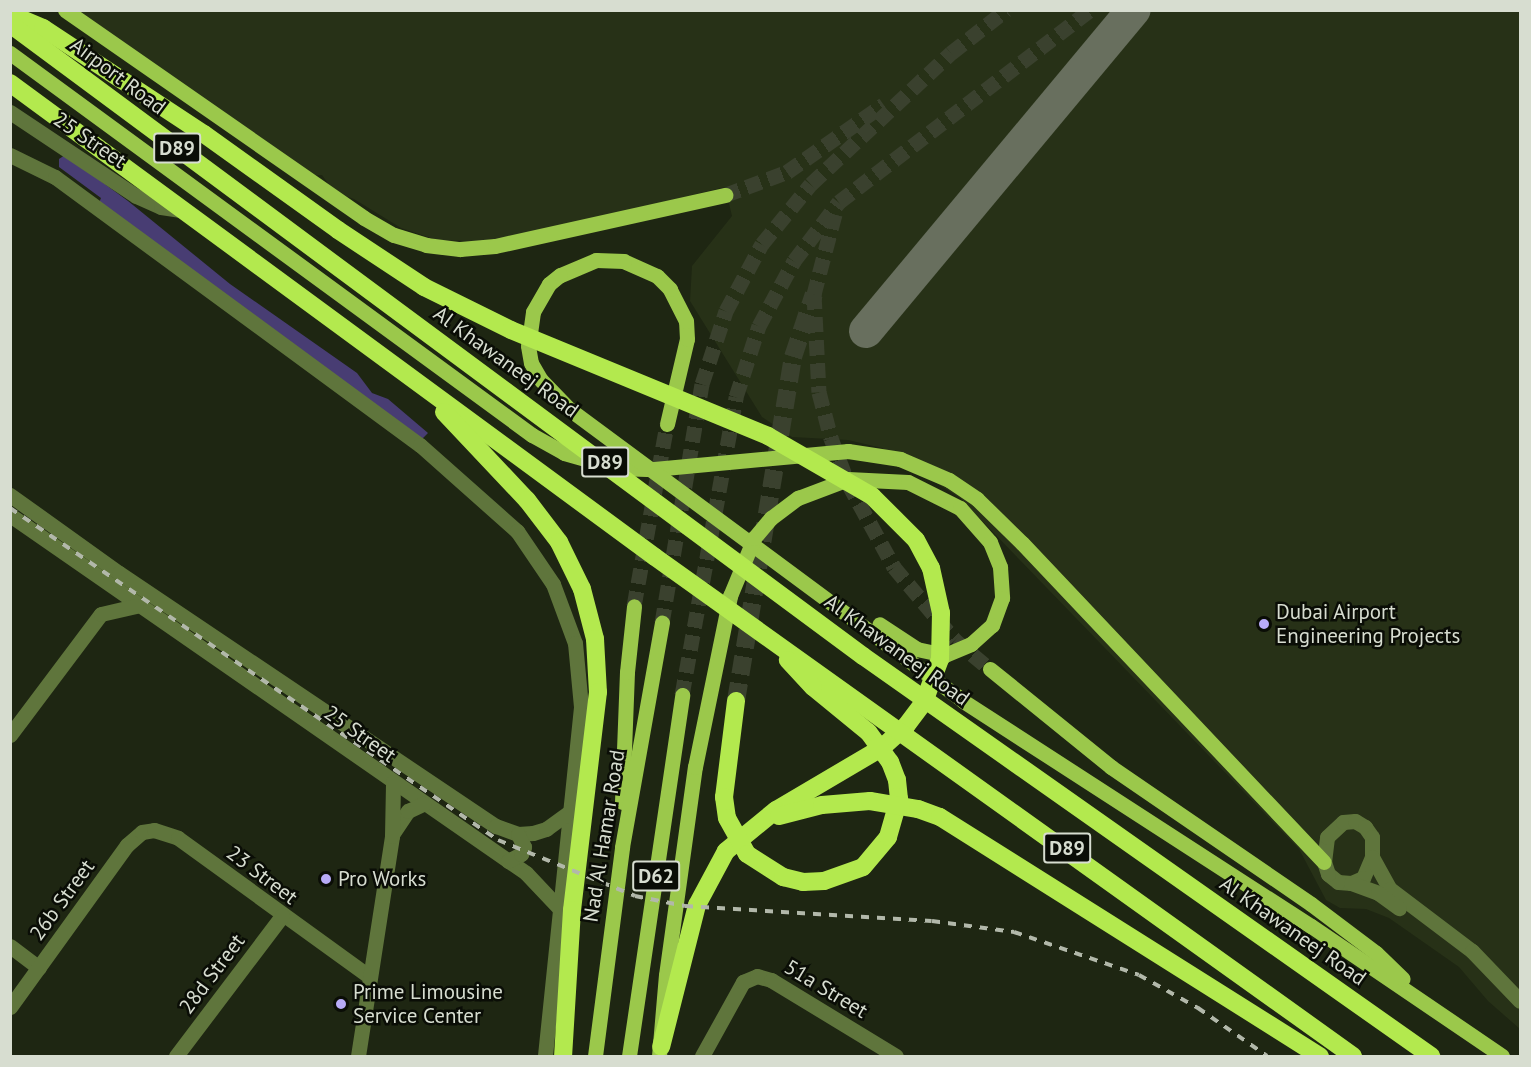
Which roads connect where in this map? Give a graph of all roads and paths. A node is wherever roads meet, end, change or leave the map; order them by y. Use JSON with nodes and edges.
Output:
{"nodes":[{"id":1,"x":65,"y":10,"type":"edge"},
{"id":2,"x":10,"y":14,"type":"edge"},
{"id":3,"x":10,"y":24,"type":"edge"},
{"id":4,"x":10,"y":53,"type":"edge"},
{"id":5,"x":10,"y":83,"type":"edge"},
{"id":6,"x":10,"y":112,"type":"edge"},
{"id":7,"x":10,"y":155,"type":"edge"},
{"id":8,"x":725,"y":195,"type":"tunnel mouth"},
{"id":9,"x":181,"y":210,"type":"junction"},
{"id":10,"x":344,"y":270,"type":"joint"},
{"id":11,"x":430,"y":394,"type":"junction"},
{"id":12,"x":667,"y":424,"type":"tunnel mouth"},
{"id":13,"x":10,"y":495,"type":"edge"},
{"id":14,"x":10,"y":515,"type":"edge"},
{"id":15,"x":99,"y":579,"type":"junction"},
{"id":16,"x":136,"y":606,"type":"junction"},
{"id":17,"x":634,"y":606,"type":"tunnel mouth"},
{"id":18,"x":101,"y":614,"type":"junction"},
{"id":19,"x":849,"y":614,"type":"junction"},
{"id":20,"x":662,"y":623,"type":"tunnel mouth"},
{"id":21,"x":777,"y":644,"type":"junction"},
{"id":22,"x":990,"y":669,"type":"tunnel mouth"},
{"id":23,"x":682,"y":695,"type":"tunnel mouth"},
{"id":24,"x":735,"y":701,"type":"tunnel mouth"},
{"id":25,"x":10,"y":735,"type":"edge"},
{"id":26,"x":393,"y":782,"type":"junction"},
{"id":27,"x":423,"y":804,"type":"junction"},
{"id":28,"x":569,"y":812,"type":"junction"},
{"id":29,"x":763,"y":820,"type":"junction"},
{"id":30,"x":518,"y":834,"type":"junction"},
{"id":31,"x":392,"y":836,"type":"junction"},
{"id":32,"x":127,"y":845,"type":"joint"},
{"id":33,"x":622,"y":847,"type":"junction"},
{"id":34,"x":1372,"y":857,"type":"junction"},
{"id":35,"x":508,"y":861,"type":"junction"},
{"id":36,"x":1324,"y":862,"type":"junction"},
{"id":37,"x":1351,"y":883,"type":"junction"},
{"id":38,"x":558,"y":907,"type":"junction"},
{"id":39,"x":282,"y":916,"type":"junction"},
{"id":40,"x":10,"y":946,"type":"edge"},
{"id":41,"x":39,"y":968,"type":"junction"},
{"id":42,"x":370,"y":977,"type":"junction"},
{"id":43,"x":1421,"y":999,"type":"junction"},
{"id":44,"x":1521,"y":1001,"type":"edge"},
{"id":45,"x":10,"y":1007,"type":"edge"},
{"id":46,"x":1521,"y":1011,"type":"edge"},
{"id":47,"x":660,"y":1052,"type":"edge"},
{"id":48,"x":176,"y":1056,"type":"edge"},
{"id":49,"x":358,"y":1056,"type":"edge"},
{"id":50,"x":545,"y":1056,"type":"edge"},
{"id":51,"x":563,"y":1056,"type":"edge"},
{"id":52,"x":595,"y":1056,"type":"edge"},
{"id":53,"x":629,"y":1056,"type":"edge"},
{"id":54,"x":702,"y":1056,"type":"edge"},
{"id":55,"x":896,"y":1056,"type":"edge"},
{"id":56,"x":1320,"y":1056,"type":"edge"},
{"id":57,"x":1353,"y":1056,"type":"edge"},
{"id":58,"x":1431,"y":1056,"type":"edge"},
{"id":59,"x":1502,"y":1056,"type":"edge"}],
"edges":[{"from":1,"to":8,"type":"main road"},
{"from":2,"to":29,"type":"highway"},
{"from":3,"to":10,"type":"highway","name":"Airport Road","number":"D89"},
{"from":4,"to":36,"type":"main road"},
{"from":5,"to":9,"type":"highway","number":"D89"},
{"from":6,"to":9,"type":"street","name":"25 Street"},
{"from":7,"to":28,"type":"street"},
{"from":9,"to":11,"type":"highway","number":"D89"},
{"from":10,"to":58,"type":"highway","name":"Al Khawaneej Road","number":"D89"},
{"from":11,"to":21,"type":"highway","number":"D89"},
{"from":11,"to":51,"type":"highway"},
{"from":12,"to":19,"type":"main road"},
{"from":13,"to":30,"type":"street","name":"25 Street"},
{"from":14,"to":15,"type":"street","name":"25 Street"},
{"from":15,"to":16,"type":"street","name":"25 Street"},
{"from":15,"to":18,"type":"street"},
{"from":16,"to":18,"type":"street"},
{"from":16,"to":26,"type":"street","name":"25 Street"},
{"from":17,"to":33,"type":"main road"},
{"from":18,"to":25,"type":"street"},
{"from":19,"to":43,"type":"main road"},
{"from":19,"to":47,"type":"main road"},
{"from":20,"to":33,"type":"main road","name":"Nad Al Hamar Road","number":"D62"},
{"from":21,"to":24,"type":"highway"},
{"from":21,"to":57,"type":"highway","number":"D89"},
{"from":22,"to":43,"type":"main road"},
{"from":23,"to":53,"type":"main road","number":"D62"},
{"from":26,"to":27,"type":"street","name":"25 Street"},
{"from":26,"to":31,"type":"street"},
{"from":27,"to":31,"type":"street"},
{"from":27,"to":35,"type":"street","name":"25 Street"},
{"from":28,"to":30,"type":"street"},
{"from":28,"to":38,"type":"street"},
{"from":29,"to":47,"type":"highway"},
{"from":29,"to":56,"type":"highway"},
{"from":30,"to":35,"type":"street"},
{"from":31,"to":42,"type":"street"},
{"from":32,"to":39,"type":"street","name":"23 Street"},
{"from":32,"to":41,"type":"street","name":"26b Street"},
{"from":33,"to":52,"type":"main road","name":"Nad Al Hamar Road","number":"D62"},
{"from":34,"to":36,"type":"street"},
{"from":34,"to":37,"type":"street"},
{"from":34,"to":44,"type":"street"},
{"from":35,"to":38,"type":"street","name":"25 Street"},
{"from":36,"to":37,"type":"street"},
{"from":37,"to":46,"type":"street"},
{"from":38,"to":50,"type":"street"},
{"from":39,"to":42,"type":"street","name":"23 Street"},
{"from":39,"to":48,"type":"street","name":"28d Street"},
{"from":40,"to":41,"type":"street"},
{"from":41,"to":45,"type":"street","name":"26b Street"},
{"from":42,"to":49,"type":"street"},
{"from":43,"to":59,"type":"main road"},
{"from":54,"to":55,"type":"street","name":"51a Street"}]}
